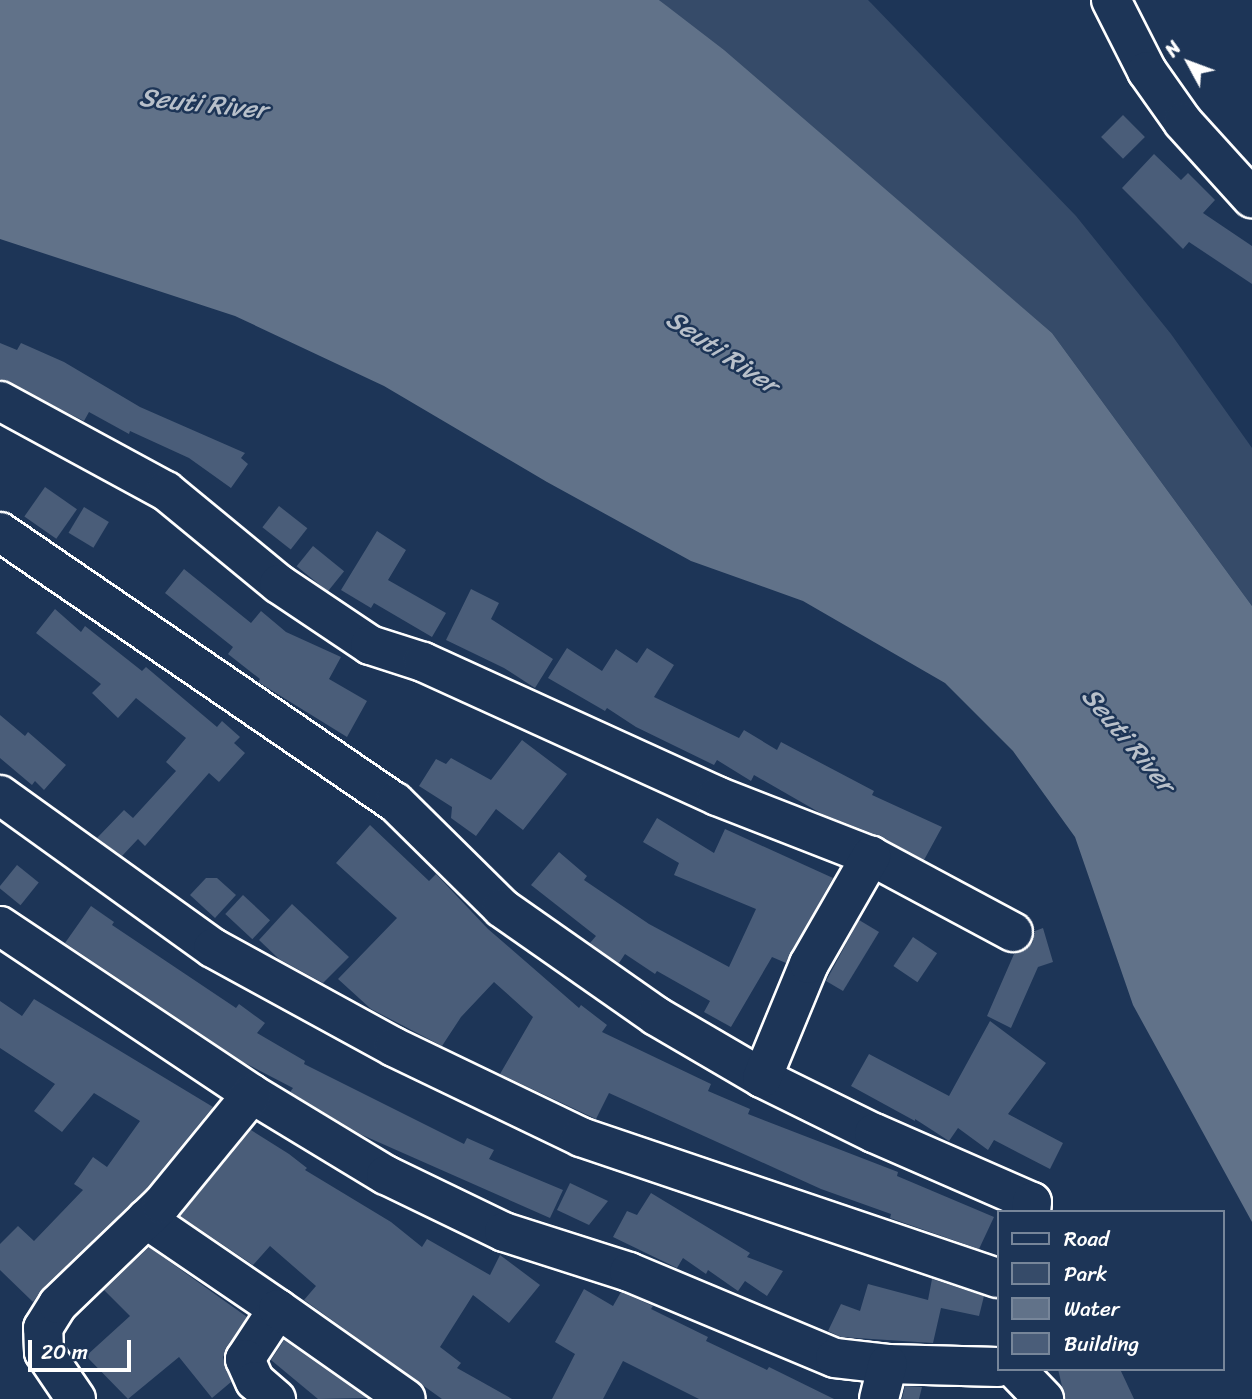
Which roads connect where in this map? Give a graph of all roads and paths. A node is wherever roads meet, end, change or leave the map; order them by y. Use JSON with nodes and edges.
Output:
{"nodes":[{"id":1,"x":1111,"y":0,"type":"edge"},
{"id":2,"x":1252,"y":198,"type":"edge"},
{"id":3,"x":0,"y":401,"type":"edge"},
{"id":4,"x":0,"y":532,"type":"edge"},
{"id":5,"x":0,"y":796,"type":"edge"},
{"id":6,"x":871,"y":856,"type":"junction"},
{"id":7,"x":0,"y":926,"type":"edge"},
{"id":8,"x":1013,"y":932,"type":"dead end"},
{"id":9,"x":762,"y":1078,"type":"junction"},
{"id":10,"x":252,"y":1094,"type":"junction"},
{"id":11,"x":1031,"y":1210,"type":"edge"},
{"id":12,"x":146,"y":1219,"type":"junction"},
{"id":13,"x":996,"y":1277,"type":"edge"},
{"id":14,"x":278,"y":1309,"type":"junction"},
{"id":15,"x":996,"y":1367,"type":"edge"},
{"id":16,"x":1017,"y":1371,"type":"edge"},
{"id":17,"x":883,"y":1381,"type":"edge"},
{"id":18,"x":76,"y":1399,"type":"edge"},
{"id":19,"x":276,"y":1399,"type":"edge"},
{"id":20,"x":406,"y":1399,"type":"edge"},
{"id":21,"x":1044,"y":1399,"type":"edge"}],
"edges":[{"from":1,"to":2,"type":"street"},
{"from":3,"to":6,"type":"street"},
{"from":4,"to":9,"type":"street"},
{"from":5,"to":13,"type":"street"},
{"from":6,"to":8,"type":"street"},
{"from":6,"to":9,"type":"street"},
{"from":7,"to":10,"type":"street"},
{"from":9,"to":11,"type":"street"},
{"from":10,"to":12,"type":"street"},
{"from":10,"to":17,"type":"street"},
{"from":12,"to":14,"type":"street"},
{"from":12,"to":18,"type":"street"},
{"from":14,"to":19,"type":"street"},
{"from":14,"to":20,"type":"street"},
{"from":15,"to":17,"type":"street"},
{"from":16,"to":21,"type":"street"}]}
